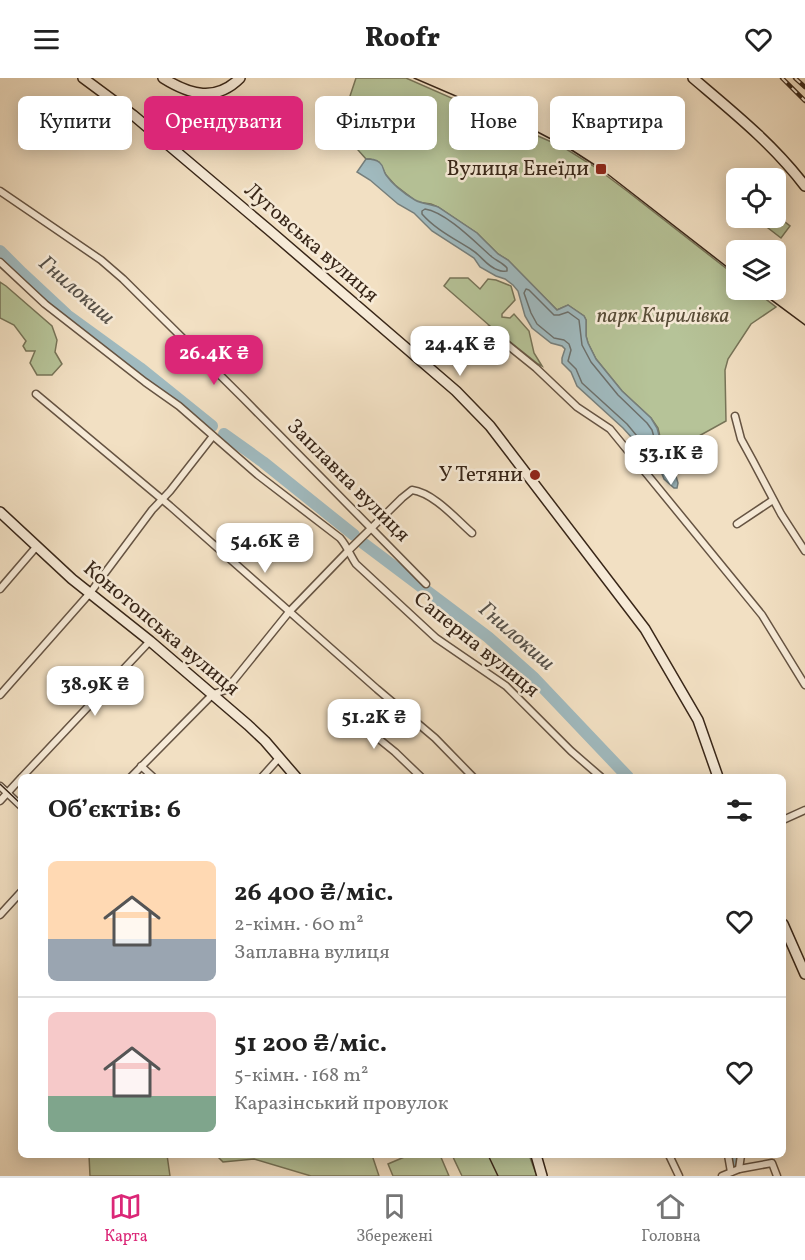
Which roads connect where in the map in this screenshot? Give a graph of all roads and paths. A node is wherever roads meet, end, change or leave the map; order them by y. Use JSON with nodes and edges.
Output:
{"nodes":[{"id":1,"x":83,"y":78,"type":"edge"},
{"id":2,"x":163,"y":78,"type":"edge"},
{"id":3,"x":240,"y":78,"type":"edge"},
{"id":4,"x":693,"y":78,"type":"edge"},
{"id":5,"x":805,"y":186,"type":"edge"},
{"id":6,"x":0,"y":191,"type":"edge"},
{"id":7,"x":0,"y":262,"type":"edge"},
{"id":8,"x":489,"y":330,"type":"dead end"},
{"id":9,"x":36,"y":394,"type":"dead end"},
{"id":10,"x":735,"y":416,"type":"dead end"},
{"id":11,"x":213,"y":436,"type":"junction"},
{"id":12,"x":773,"y":500,"type":"junction"},
{"id":13,"x":161,"y":501,"type":"junction"},
{"id":14,"x":0,"y":512,"type":"edge"},
{"id":15,"x":737,"y":524,"type":"dead end"},
{"id":16,"x":372,"y":529,"type":"junction"},
{"id":17,"x":472,"y":533,"type":"dead end"},
{"id":18,"x":37,"y":546,"type":"junction"},
{"id":19,"x":348,"y":551,"type":"junction"},
{"id":20,"x":805,"y":551,"type":"edge"},
{"id":21,"x":426,"y":584,"type":"dead end"},
{"id":22,"x":0,"y":589,"type":"edge"},
{"id":23,"x":90,"y":593,"type":"junction"},
{"id":24,"x":289,"y":612,"type":"junction"},
{"id":25,"x":150,"y":641,"type":"junction"},
{"id":26,"x":805,"y":685,"type":"edge"},
{"id":27,"x":213,"y":694,"type":"junction"},
{"id":28,"x":0,"y":695,"type":"edge"},
{"id":29,"x":342,"y":709,"type":"dead end"},
{"id":30,"x":279,"y":758,"type":"junction"},
{"id":31,"x":141,"y":766,"type":"junction"},
{"id":32,"x":26,"y":774,"type":"edge"},
{"id":33,"x":134,"y":774,"type":"edge"},
{"id":34,"x":150,"y":774,"type":"edge"},
{"id":35,"x":265,"y":774,"type":"edge"},
{"id":36,"x":293,"y":774,"type":"edge"},
{"id":37,"x":418,"y":774,"type":"edge"},
{"id":38,"x":470,"y":774,"type":"edge"},
{"id":39,"x":598,"y":774,"type":"edge"},
{"id":40,"x":717,"y":774,"type":"edge"},
{"id":41,"x":18,"y":782,"type":"edge"},
{"id":42,"x":0,"y":786,"type":"edge"},
{"id":43,"x":7,"y":793,"type":"junction"},
{"id":44,"x":0,"y":801,"type":"edge"},
{"id":45,"x":18,"y":803,"type":"edge"},
{"id":46,"x":805,"y":810,"type":"edge"},
{"id":47,"x":786,"y":819,"type":"edge"},
{"id":48,"x":18,"y":895,"type":"edge"},
{"id":49,"x":0,"y":915,"type":"edge"},
{"id":50,"x":786,"y":931,"type":"edge"},
{"id":51,"x":805,"y":974,"type":"edge"},
{"id":52,"x":537,"y":1158,"type":"edge"},
{"id":53,"x":670,"y":1158,"type":"edge"},
{"id":54,"x":729,"y":1158,"type":"edge"},
{"id":55,"x":741,"y":1158,"type":"edge"},
{"id":56,"x":739,"y":1169,"type":"junction"},
{"id":57,"x":731,"y":1172,"type":"junction"},
{"id":58,"x":542,"y":1176,"type":"edge"},
{"id":59,"x":679,"y":1176,"type":"edge"},
{"id":60,"x":723,"y":1176,"type":"edge"},
{"id":61,"x":777,"y":1176,"type":"edge"}],
"edges":[{"from":1,"to":40,"type":"street","name":"Луговська вулиця"},
{"from":2,"to":3,"type":"street"},
{"from":4,"to":5,"type":"street"},
{"from":6,"to":16,"type":"street","name":"Заплавна вулиця"},
{"from":7,"to":11,"type":"street","name":"Саперна вулиця"},
{"from":8,"to":26,"type":"street"},
{"from":9,"to":13,"type":"street"},
{"from":10,"to":12,"type":"street"},
{"from":11,"to":13,"type":"street"},
{"from":11,"to":19,"type":"street","name":"Саперна вулиця"},
{"from":12,"to":15,"type":"street"},
{"from":12,"to":20,"type":"street"},
{"from":13,"to":23,"type":"street"},
{"from":13,"to":24,"type":"street"},
{"from":14,"to":18,"type":"street","name":"Конотопська вулиця"},
{"from":16,"to":17,"type":"street"},
{"from":16,"to":19,"type":"street"},
{"from":16,"to":21,"type":"street","name":"Заплавна вулиця"},
{"from":18,"to":22,"type":"street"},
{"from":18,"to":23,"type":"street","name":"Конотопська вулиця"},
{"from":19,"to":24,"type":"street"},
{"from":19,"to":39,"type":"street","name":"Саперна вулиця"},
{"from":23,"to":25,"type":"street","name":"Конотопська вулиця"},
{"from":23,"to":28,"type":"street"},
{"from":24,"to":27,"type":"street"},
{"from":24,"to":38,"type":"street"},
{"from":25,"to":27,"type":"street","name":"Конотопська вулиця"},
{"from":25,"to":32,"type":"street"},
{"from":27,"to":30,"type":"street","name":"Конотопська вулиця"},
{"from":27,"to":31,"type":"street"},
{"from":29,"to":37,"type":"street"},
{"from":30,"to":35,"type":"street"},
{"from":30,"to":36,"type":"street","name":"Конотопська вулиця"},
{"from":31,"to":33,"type":"street"},
{"from":31,"to":34,"type":"street"},
{"from":41,"to":43,"type":"street"},
{"from":42,"to":43,"type":"street"},
{"from":43,"to":44,"type":"street"},
{"from":43,"to":45,"type":"street"},
{"from":46,"to":47,"type":"street"},
{"from":48,"to":49,"type":"street"},
{"from":50,"to":51,"type":"street"},
{"from":52,"to":58,"type":"street"},
{"from":53,"to":59,"type":"street"},
{"from":54,"to":57,"type":"street"},
{"from":55,"to":56,"type":"street"},
{"from":56,"to":57,"type":"street"},
{"from":56,"to":61,"type":"street"},
{"from":57,"to":60,"type":"street"}]}
